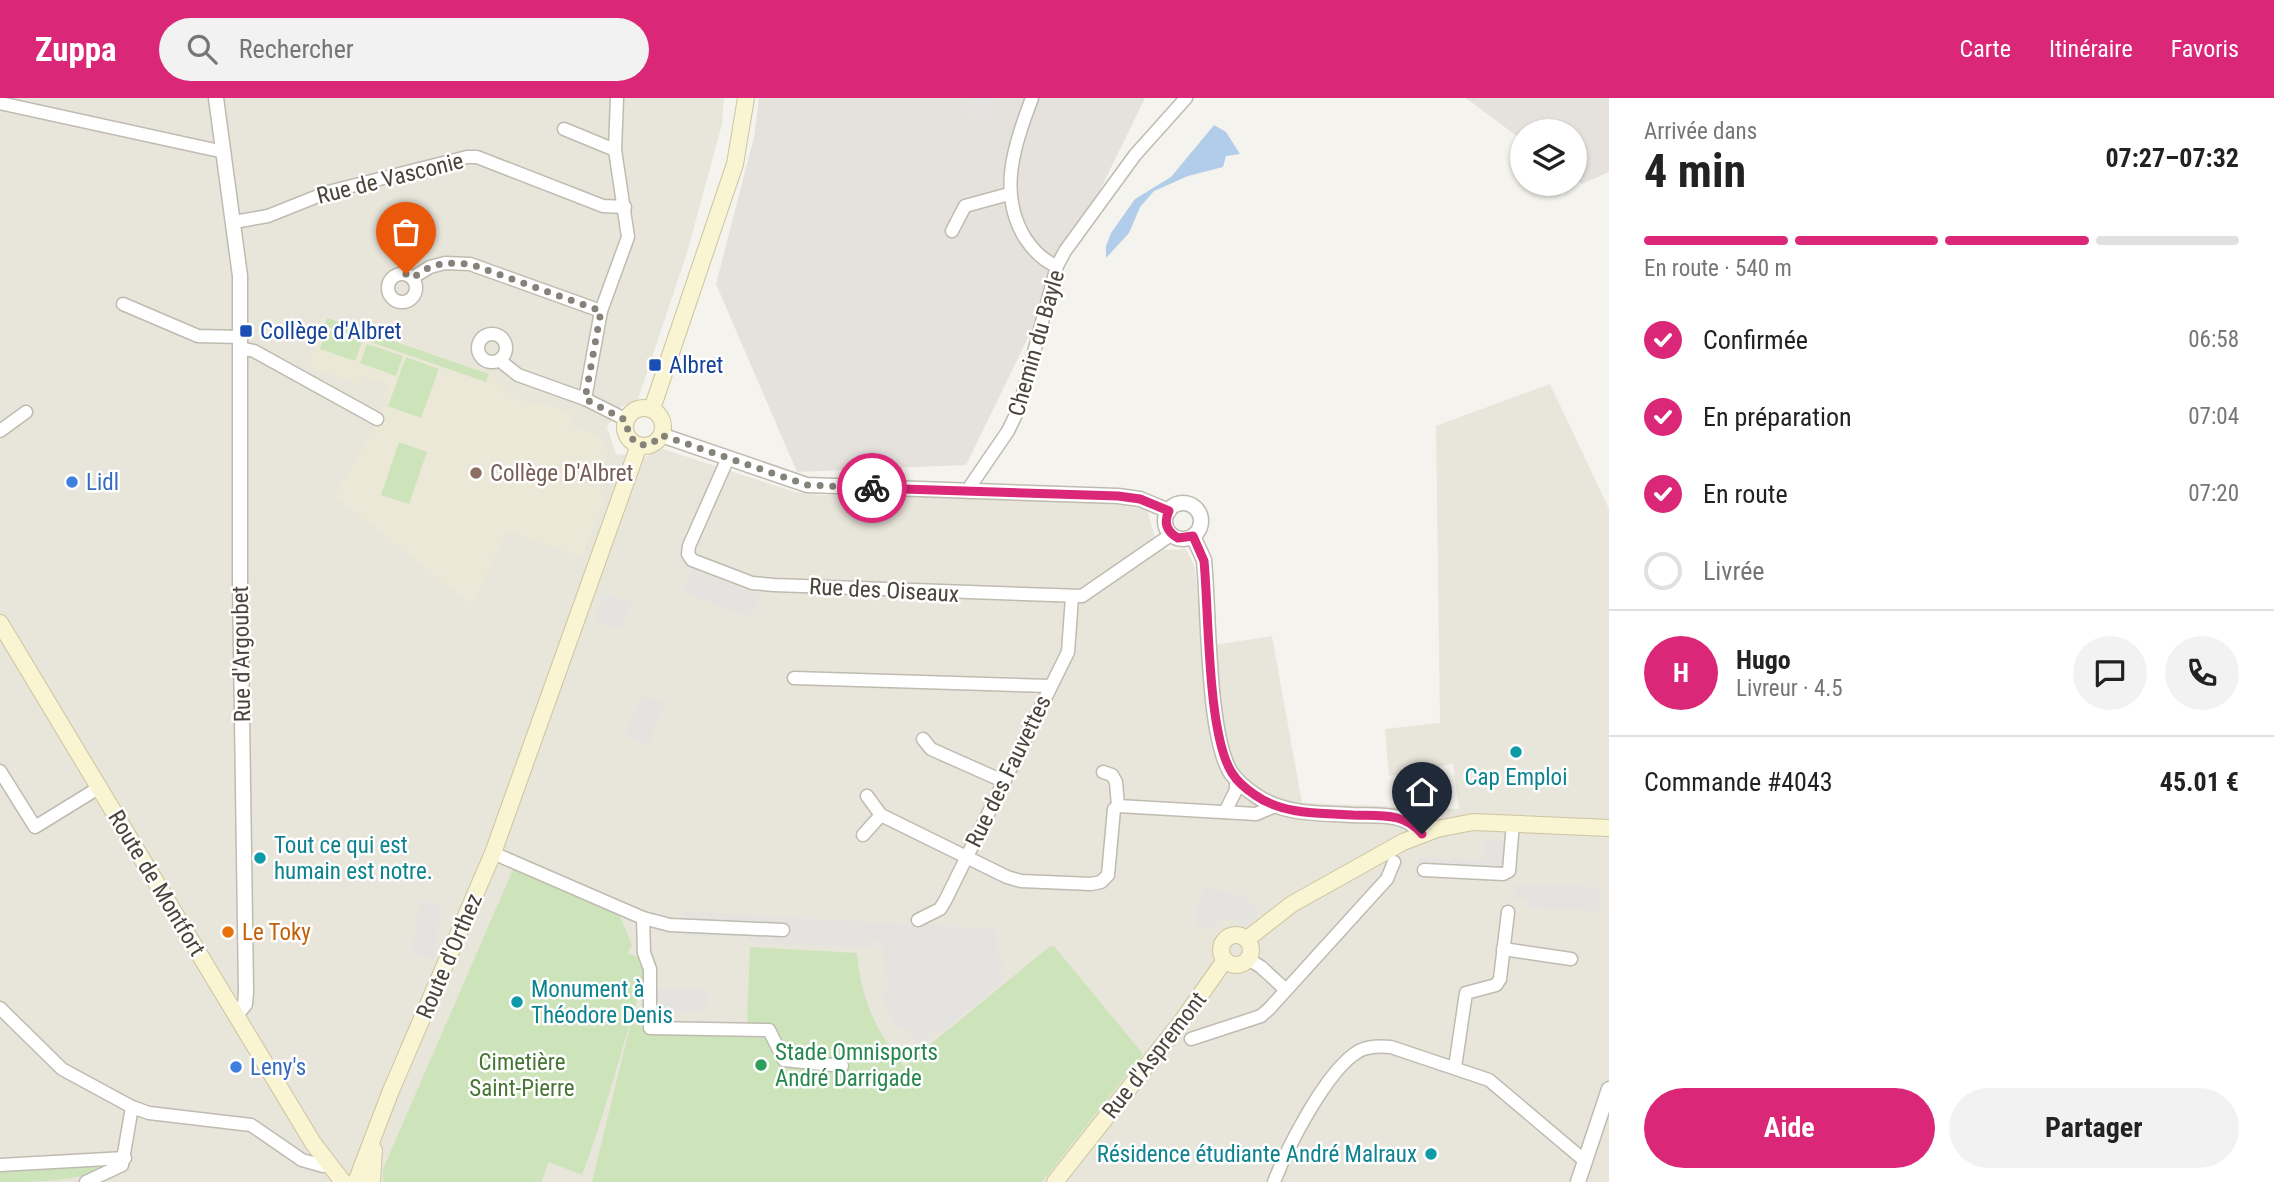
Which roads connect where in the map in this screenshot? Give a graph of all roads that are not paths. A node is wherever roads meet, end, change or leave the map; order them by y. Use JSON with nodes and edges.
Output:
{"nodes":[{"id":1,"x":216,"y":98,"type":"edge"},
{"id":2,"x":617,"y":98,"type":"edge"},
{"id":3,"x":746,"y":98,"type":"edge"},
{"id":4,"x":1032,"y":98,"type":"edge"},
{"id":5,"x":1186,"y":98,"type":"edge"},
{"id":6,"x":0,"y":103,"type":"edge"},
{"id":7,"x":564,"y":129,"type":"dead end"},
{"id":8,"x":615,"y":150,"type":"junction"},
{"id":9,"x":224,"y":152,"type":"junction"},
{"id":10,"x":1009,"y":194,"type":"junction"},
{"id":11,"x":625,"y":207,"type":"junction"},
{"id":12,"x":234,"y":222,"type":"junction"},
{"id":13,"x":952,"y":231,"type":"dead end"},
{"id":14,"x":1056,"y":267,"type":"junction"},
{"id":15,"x":412,"y":278,"type":"dead end"},
{"id":16,"x":123,"y":304,"type":"dead end"},
{"id":17,"x":601,"y":311,"type":"junction"},
{"id":18,"x":240,"y":342,"type":"junction"},
{"id":19,"x":499,"y":360,"type":"dead end"},
{"id":20,"x":585,"y":399,"type":"junction"},
{"id":21,"x":652,"y":410,"type":"junction"},
{"id":22,"x":26,"y":412,"type":"dead end"},
{"id":23,"x":377,"y":419,"type":"dead end"},
{"id":24,"x":627,"y":421,"type":"junction"},
{"id":25,"x":0,"y":431,"type":"edge"},
{"id":26,"x":661,"y":435,"type":"junction"},
{"id":27,"x":639,"y":445,"type":"junction"},
{"id":28,"x":728,"y":458,"type":"junction"},
{"id":29,"x":970,"y":492,"type":"junction"},
{"id":30,"x":1169,"y":511,"type":"junction"},
{"id":31,"x":1171,"y":534,"type":"junction"},
{"id":32,"x":1193,"y":536,"type":"junction"},
{"id":33,"x":1072,"y":597,"type":"junction"},
{"id":34,"x":0,"y":624,"type":"edge"},
{"id":35,"x":794,"y":678,"type":"dead end"},
{"id":36,"x":1050,"y":686,"type":"junction"},
{"id":37,"x":923,"y":739,"type":"dead end"},
{"id":38,"x":0,"y":771,"type":"edge"},
{"id":39,"x":1103,"y":772,"type":"dead end"},
{"id":40,"x":1236,"y":778,"type":"junction"},
{"id":41,"x":1003,"y":781,"type":"junction"},
{"id":42,"x":100,"y":787,"type":"junction"},
{"id":43,"x":867,"y":796,"type":"dead end"},
{"id":44,"x":1118,"y":806,"type":"junction"},
{"id":45,"x":1275,"y":806,"type":"junction"},
{"id":46,"x":1225,"y":812,"type":"junction"},
{"id":47,"x":881,"y":815,"type":"junction"},
{"id":48,"x":1513,"y":823,"type":"junction"},
{"id":49,"x":1609,"y":828,"type":"edge"},
{"id":50,"x":1422,"y":834,"type":"junction"},
{"id":51,"x":863,"y":835,"type":"dead end"},
{"id":52,"x":493,"y":853,"type":"junction"},
{"id":53,"x":967,"y":856,"type":"junction"},
{"id":54,"x":1394,"y":862,"type":"dead end"},
{"id":55,"x":1424,"y":870,"type":"dead end"},
{"id":56,"x":1508,"y":912,"type":"dead end"},
{"id":57,"x":643,"y":918,"type":"junction"},
{"id":58,"x":918,"y":920,"type":"dead end"},
{"id":59,"x":783,"y":930,"type":"dead end"},
{"id":60,"x":1247,"y":939,"type":"junction"},
{"id":61,"x":1503,"y":949,"type":"junction"},
{"id":62,"x":1571,"y":959,"type":"dead end"},
{"id":63,"x":1225,"y":960,"type":"junction"},
{"id":64,"x":1248,"y":960,"type":"junction"},
{"id":65,"x":1286,"y":990,"type":"junction"},
{"id":66,"x":0,"y":1008,"type":"edge"},
{"id":67,"x":236,"y":1015,"type":"junction"},
{"id":68,"x":1191,"y":1038,"type":"dead end"},
{"id":69,"x":842,"y":1066,"type":"dead end"},
{"id":70,"x":1455,"y":1068,"type":"junction"},
{"id":71,"x":1609,"y":1089,"type":"edge"},
{"id":72,"x":132,"y":1107,"type":"junction"},
{"id":73,"x":375,"y":1133,"type":"junction"},
{"id":74,"x":313,"y":1143,"type":"junction"},
{"id":75,"x":125,"y":1158,"type":"junction"},
{"id":76,"x":0,"y":1165,"type":"edge"},
{"id":77,"x":323,"y":1166,"type":"junction"},
{"id":78,"x":1583,"y":1173,"type":"edge"},
{"id":79,"x":1276,"y":1176,"type":"edge"},
{"id":80,"x":86,"y":1182,"type":"edge"},
{"id":81,"x":330,"y":1182,"type":"edge"},
{"id":82,"x":343,"y":1182,"type":"edge"},
{"id":83,"x":356,"y":1182,"type":"edge"},
{"id":84,"x":372,"y":1182,"type":"edge"},
{"id":85,"x":1055,"y":1182,"type":"edge"}],
"edges":[{"from":1,"to":9,"type":"street","name":"Rue d'Argoubet"},
{"from":2,"to":8,"type":"street"},
{"from":3,"to":21,"type":"main road"},
{"from":4,"to":10,"type":"street"},
{"from":5,"to":14,"type":"street","name":"Chemin du Bayle"},
{"from":6,"to":9,"type":"street"},
{"from":7,"to":8,"type":"street"},
{"from":8,"to":11,"type":"street"},
{"from":9,"to":12,"type":"street","name":"Rue d'Argoubet"},
{"from":10,"to":13,"type":"street"},
{"from":10,"to":14,"type":"street"},
{"from":11,"to":12,"type":"street","name":"Rue de Vasconie"},
{"from":11,"to":17,"type":"street"},
{"from":12,"to":18,"type":"street","name":"Rue d'Argoubet"},
{"from":14,"to":29,"type":"street","name":"Chemin du Bayle"},
{"from":15,"to":17,"type":"street"},
{"from":16,"to":18,"type":"street"},
{"from":17,"to":20,"type":"street"},
{"from":18,"to":23,"type":"street"},
{"from":18,"to":67,"type":"street","name":"Rue d'Argoubet"},
{"from":19,"to":20,"type":"street"},
{"from":20,"to":24,"type":"street"},
{"from":21,"to":24,"type":"main road"},
{"from":21,"to":26,"type":"main road"},
{"from":22,"to":25,"type":"street"},
{"from":24,"to":27,"type":"main road"},
{"from":26,"to":27,"type":"main road"},
{"from":26,"to":28,"type":"street"},
{"from":27,"to":52,"type":"main road","name":"Route d'Orthez"},
{"from":28,"to":29,"type":"street"},
{"from":28,"to":33,"type":"street","name":"Rue des Oiseaux"},
{"from":29,"to":30,"type":"street"},
{"from":30,"to":31,"type":"street"},
{"from":30,"to":32,"type":"street"},
{"from":31,"to":32,"type":"street"},
{"from":31,"to":33,"type":"street","name":"Rue des Oiseaux"},
{"from":32,"to":40,"type":"street"},
{"from":33,"to":36,"type":"street","name":"Rue des Fauvettes"},
{"from":34,"to":42,"type":"main road","name":"Route de Montfort"},
{"from":35,"to":36,"type":"street"},
{"from":36,"to":41,"type":"street","name":"Rue des Fauvettes"},
{"from":37,"to":41,"type":"street"},
{"from":38,"to":42,"type":"street"},
{"from":39,"to":44,"type":"street","name":"Rue des Fauvettes"},
{"from":40,"to":45,"type":"street"},
{"from":40,"to":46,"type":"street"},
{"from":41,"to":53,"type":"street","name":"Rue des Fauvettes"},
{"from":42,"to":67,"type":"main road","name":"Route de Montfort"},
{"from":43,"to":47,"type":"street"},
{"from":44,"to":46,"type":"street"},
{"from":44,"to":53,"type":"street","name":"Rue des Fauvettes"},
{"from":45,"to":46,"type":"street"},
{"from":45,"to":50,"type":"street"},
{"from":47,"to":51,"type":"street"},
{"from":47,"to":53,"type":"street"},
{"from":48,"to":49,"type":"main road"},
{"from":48,"to":50,"type":"main road"},
{"from":48,"to":55,"type":"street"},
{"from":50,"to":60,"type":"main road"},
{"from":52,"to":57,"type":"street"},
{"from":52,"to":73,"type":"main road","name":"Route d'Orthez"},
{"from":53,"to":58,"type":"street"},
{"from":54,"to":65,"type":"street"},
{"from":56,"to":61,"type":"street"},
{"from":57,"to":59,"type":"street"},
{"from":57,"to":69,"type":"street"},
{"from":60,"to":63,"type":"main road"},
{"from":60,"to":64,"type":"main road"},
{"from":61,"to":62,"type":"street"},
{"from":61,"to":70,"type":"street"},
{"from":63,"to":64,"type":"main road"},
{"from":63,"to":85,"type":"main road","name":"Rue d'Aspremont"},
{"from":64,"to":65,"type":"street"},
{"from":65,"to":68,"type":"street"},
{"from":66,"to":72,"type":"street"},
{"from":67,"to":74,"type":"main road","name":"Route de Montfort"},
{"from":70,"to":78,"type":"street"},
{"from":70,"to":79,"type":"street"},
{"from":71,"to":78,"type":"street"},
{"from":72,"to":75,"type":"street"},
{"from":72,"to":77,"type":"street"},
{"from":73,"to":83,"type":"main road","name":"Route d'Orthez"},
{"from":73,"to":84,"type":"main road","name":"Route d'Orthez"},
{"from":74,"to":77,"type":"main road","name":"Route de Montfort"},
{"from":74,"to":82,"type":"main road","name":"Route de Montfort"},
{"from":75,"to":76,"type":"street"},
{"from":75,"to":80,"type":"street"},
{"from":77,"to":81,"type":"main road","name":"Route de Montfort"}]}
